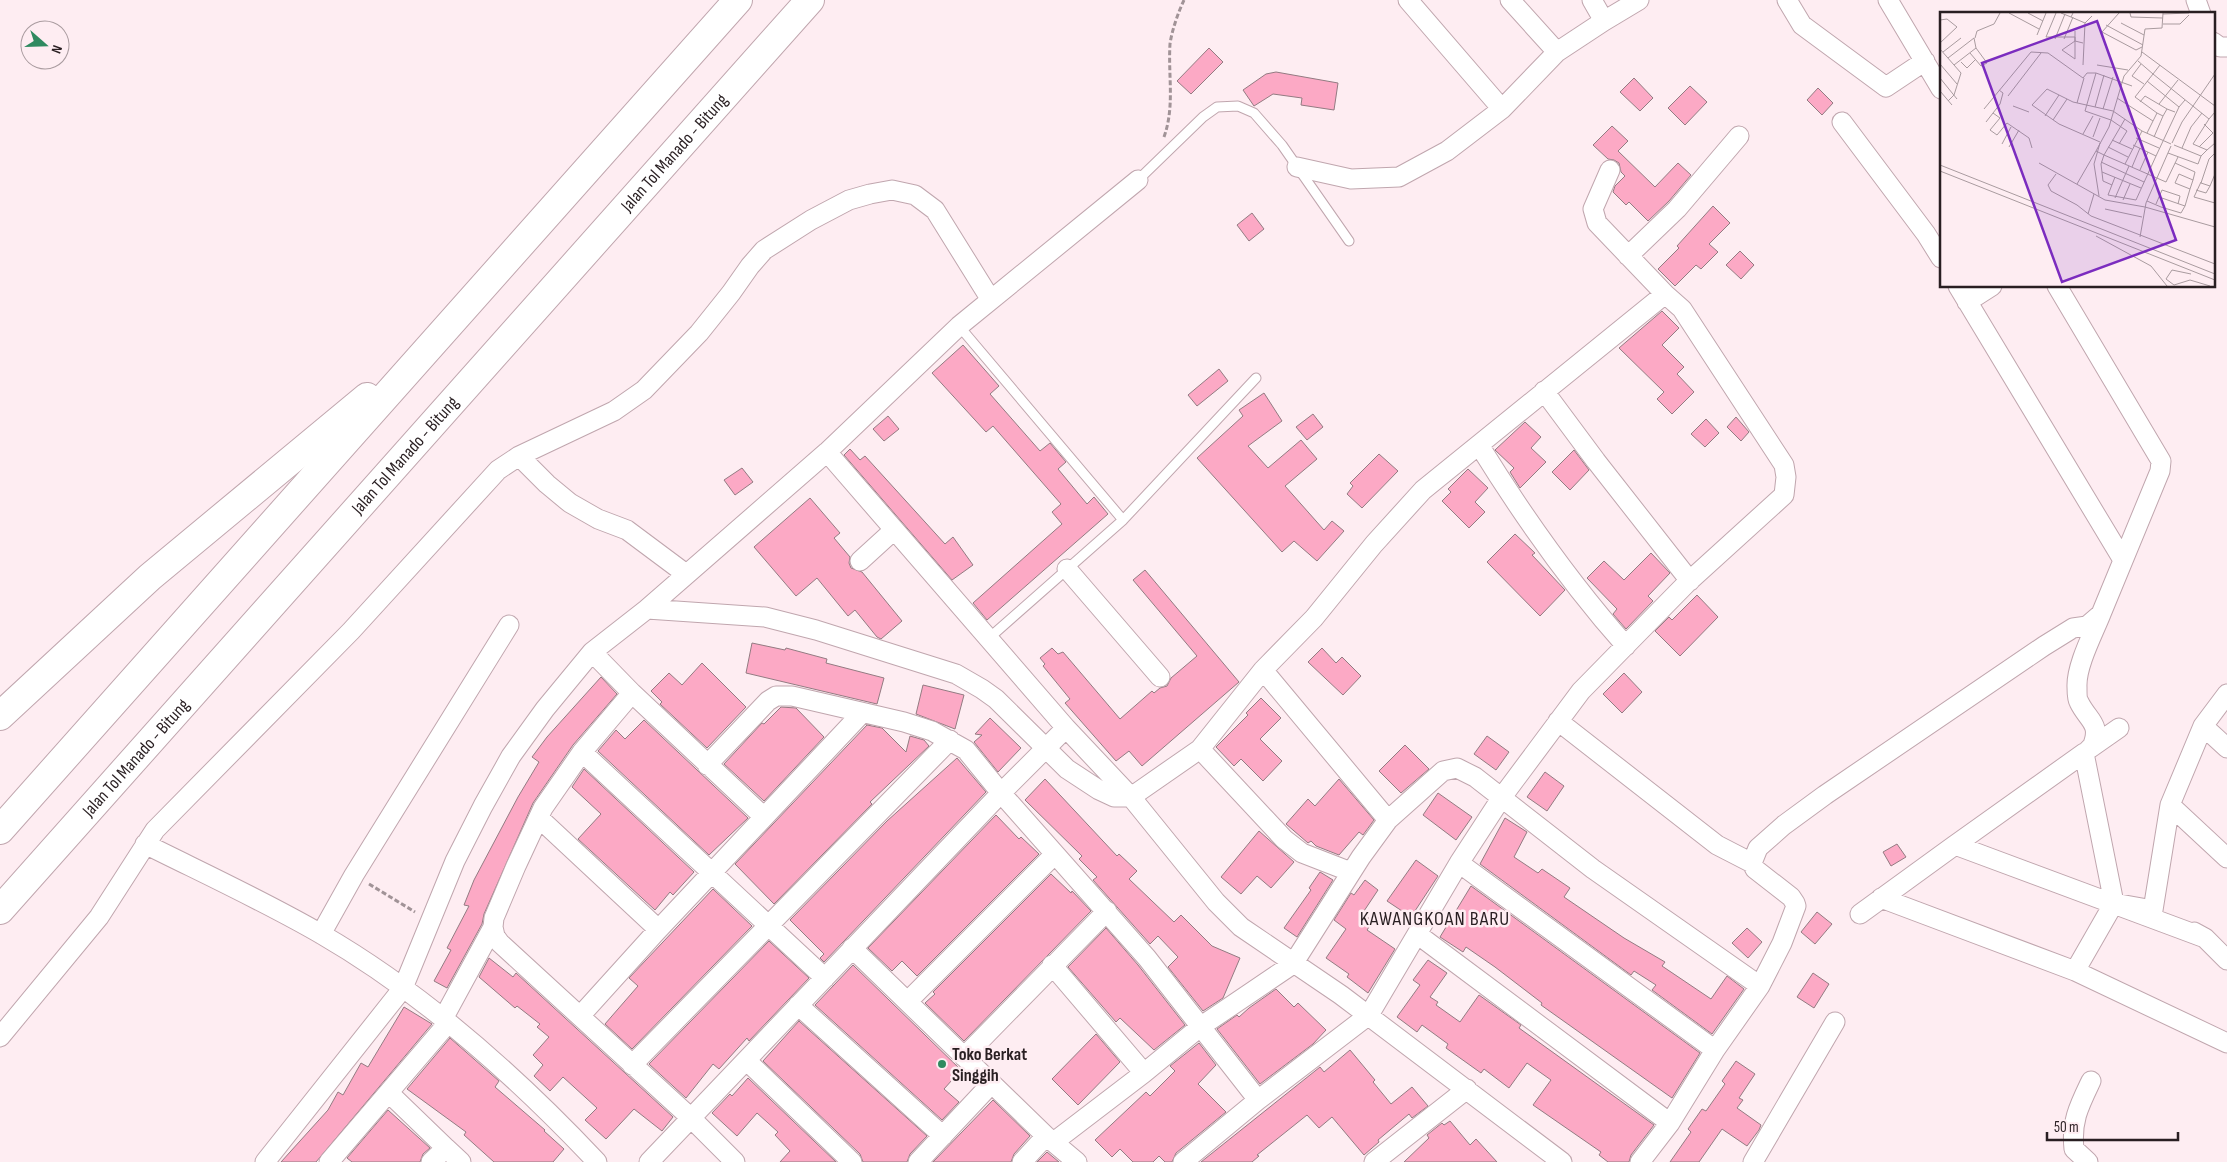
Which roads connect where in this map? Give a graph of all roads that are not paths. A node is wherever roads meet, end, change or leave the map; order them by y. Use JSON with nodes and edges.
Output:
{"nodes":[{"id":1,"x":738,"y":0,"type":"edge"},
{"id":2,"x":810,"y":0,"type":"edge"},
{"id":3,"x":1408,"y":0,"type":"edge"},
{"id":4,"x":1510,"y":0,"type":"edge"},
{"id":5,"x":1592,"y":0,"type":"edge"},
{"id":6,"x":1639,"y":0,"type":"edge"},
{"id":7,"x":1787,"y":0,"type":"edge"},
{"id":8,"x":1888,"y":0,"type":"edge"},
{"id":9,"x":2196,"y":0,"type":"edge"},
{"id":10,"x":2200,"y":12,"type":"edge"},
{"id":11,"x":1604,"y":21,"type":"junction"},
{"id":12,"x":2214,"y":43,"type":"edge"},
{"id":13,"x":2227,"y":47,"type":"edge"},
{"id":14,"x":1557,"y":52,"type":"junction"},
{"id":15,"x":1925,"y":61,"type":"junction"},
{"id":16,"x":1940,"y":87,"type":"edge"},
{"id":17,"x":1502,"y":109,"type":"junction"},
{"id":18,"x":1842,"y":122,"type":"dead end"},
{"id":19,"x":1739,"y":136,"type":"dead end"},
{"id":20,"x":1297,"y":167,"type":"junction"},
{"id":21,"x":1610,"y":170,"type":"dead end"},
{"id":22,"x":1138,"y":180,"type":"joint"},
{"id":23,"x":1349,"y":241,"type":"dead end"},
{"id":24,"x":1628,"y":256,"type":"junction"},
{"id":25,"x":1940,"y":256,"type":"edge"},
{"id":26,"x":1984,"y":288,"type":"edge"},
{"id":27,"x":2058,"y":288,"type":"edge"},
{"id":28,"x":1665,"y":294,"type":"junction"},
{"id":29,"x":1962,"y":294,"type":"edge"},
{"id":30,"x":991,"y":300,"type":"junction"},
{"id":31,"x":959,"y":326,"type":"junction"},
{"id":32,"x":435,"y":342,"type":"junction"},
{"id":33,"x":1256,"y":378,"type":"dead end"},
{"id":34,"x":1544,"y":391,"type":"junction"},
{"id":35,"x":1479,"y":445,"type":"junction"},
{"id":36,"x":827,"y":452,"type":"junction"},
{"id":37,"x":520,"y":456,"type":"junction"},
{"id":38,"x":1123,"y":520,"type":"junction"},
{"id":39,"x":894,"y":530,"type":"junction"},
{"id":40,"x":2123,"y":560,"type":"junction"},
{"id":41,"x":860,"y":561,"type":"dead end"},
{"id":42,"x":1067,"y":569,"type":"junction"},
{"id":43,"x":686,"y":574,"type":"junction"},
{"id":44,"x":1690,"y":581,"type":"junction"},
{"id":45,"x":647,"y":608,"type":"junction"},
{"id":46,"x":2101,"y":614,"type":"junction"},
{"id":47,"x":509,"y":625,"type":"dead end"},
{"id":48,"x":988,"y":639,"type":"junction"},
{"id":49,"x":1626,"y":646,"type":"junction"},
{"id":50,"x":592,"y":652,"type":"junction"},
{"id":51,"x":1264,"y":670,"type":"junction"},
{"id":52,"x":1160,"y":677,"type":"dead end"},
{"id":53,"x":632,"y":693,"type":"junction"},
{"id":54,"x":2227,"y":694,"type":"edge"},
{"id":55,"x":862,"y":713,"type":"junction"},
{"id":56,"x":0,"y":716,"type":"edge"},
{"id":57,"x":1558,"y":721,"type":"junction"},
{"id":58,"x":2203,"y":726,"type":"junction"},
{"id":59,"x":1066,"y":728,"type":"junction"},
{"id":60,"x":2119,"y":728,"type":"dead end"},
{"id":61,"x":950,"y":740,"type":"junction"},
{"id":62,"x":2227,"y":748,"type":"edge"},
{"id":63,"x":1045,"y":749,"type":"junction"},
{"id":64,"x":1200,"y":749,"type":"junction"},
{"id":65,"x":2088,"y":750,"type":"junction"},
{"id":66,"x":582,"y":752,"type":"junction"},
{"id":67,"x":707,"y":765,"type":"junction"},
{"id":68,"x":1001,"y":794,"type":"junction"},
{"id":69,"x":1131,"y":797,"type":"junction"},
{"id":70,"x":1502,"y":797,"type":"junction"},
{"id":71,"x":2170,"y":806,"type":"junction"},
{"id":72,"x":764,"y":817,"type":"junction"},
{"id":73,"x":539,"y":818,"type":"junction"},
{"id":74,"x":1388,"y":820,"type":"junction"},
{"id":75,"x":0,"y":830,"type":"edge"},
{"id":76,"x":145,"y":844,"type":"junction"},
{"id":77,"x":1955,"y":845,"type":"junction"},
{"id":78,"x":1055,"y":854,"type":"junction"},
{"id":79,"x":2227,"y":858,"type":"edge"},
{"id":80,"x":1459,"y":863,"type":"junction"},
{"id":81,"x":1752,"y":863,"type":"junction"},
{"id":82,"x":712,"y":872,"type":"junction"},
{"id":83,"x":1351,"y":872,"type":"junction"},
{"id":84,"x":1881,"y":898,"type":"junction"},
{"id":85,"x":2114,"y":903,"type":"junction"},
{"id":86,"x":0,"y":910,"type":"edge"},
{"id":87,"x":2154,"y":910,"type":"junction"},
{"id":88,"x":1106,"y":911,"type":"junction"},
{"id":89,"x":1860,"y":914,"type":"dead end"},
{"id":90,"x":768,"y":926,"type":"junction"},
{"id":91,"x":493,"y":927,"type":"junction"},
{"id":92,"x":658,"y":930,"type":"junction"},
{"id":93,"x":321,"y":934,"type":"junction"},
{"id":94,"x":1417,"y":934,"type":"junction"},
{"id":95,"x":2205,"y":938,"type":"junction"},
{"id":96,"x":852,"y":948,"type":"junction"},
{"id":97,"x":2227,"y":960,"type":"edge"},
{"id":98,"x":1293,"y":964,"type":"junction"},
{"id":99,"x":1052,"y":966,"type":"junction"},
{"id":100,"x":2075,"y":971,"type":"junction"},
{"id":101,"x":825,"y":978,"type":"junction"},
{"id":102,"x":1760,"y":986,"type":"junction"},
{"id":103,"x":403,"y":988,"type":"junction"},
{"id":104,"x":908,"y":1001,"type":"junction"},
{"id":105,"x":798,"y":1005,"type":"junction"},
{"id":106,"x":1369,"y":1015,"type":"junction"},
{"id":107,"x":580,"y":1016,"type":"junction"},
{"id":108,"x":446,"y":1021,"type":"junction"},
{"id":109,"x":1835,"y":1022,"type":"dead end"},
{"id":110,"x":1200,"y":1027,"type":"junction"},
{"id":111,"x":0,"y":1037,"type":"edge"},
{"id":112,"x":2227,"y":1043,"type":"edge"},
{"id":113,"x":1715,"y":1050,"type":"junction"},
{"id":114,"x":964,"y":1057,"type":"junction"},
{"id":115,"x":747,"y":1061,"type":"junction"},
{"id":116,"x":632,"y":1065,"type":"junction"},
{"id":117,"x":1144,"y":1073,"type":"junction"},
{"id":118,"x":2090,"y":1081,"type":"dead end"},
{"id":119,"x":992,"y":1083,"type":"junction"},
{"id":120,"x":1467,"y":1090,"type":"junction"},
{"id":121,"x":389,"y":1093,"type":"junction"},
{"id":122,"x":1258,"y":1100,"type":"junction"},
{"id":123,"x":690,"y":1118,"type":"junction"},
{"id":124,"x":1670,"y":1123,"type":"junction"},
{"id":125,"x":943,"y":1136,"type":"junction"},
{"id":126,"x":1051,"y":1138,"type":"junction"},
{"id":127,"x":446,"y":1148,"type":"junction"},
{"id":128,"x":265,"y":1162,"type":"edge"},
{"id":129,"x":329,"y":1162,"type":"edge"},
{"id":130,"x":431,"y":1162,"type":"edge"},
{"id":131,"x":461,"y":1162,"type":"edge"},
{"id":132,"x":597,"y":1162,"type":"edge"},
{"id":133,"x":649,"y":1162,"type":"edge"},
{"id":134,"x":735,"y":1162,"type":"edge"},
{"id":135,"x":852,"y":1162,"type":"edge"},
{"id":136,"x":918,"y":1162,"type":"edge"},
{"id":137,"x":1022,"y":1162,"type":"edge"},
{"id":138,"x":1077,"y":1162,"type":"edge"},
{"id":139,"x":1183,"y":1162,"type":"edge"},
{"id":140,"x":1374,"y":1162,"type":"edge"},
{"id":141,"x":1562,"y":1162,"type":"edge"},
{"id":142,"x":1640,"y":1162,"type":"edge"},
{"id":143,"x":1753,"y":1162,"type":"edge"},
{"id":144,"x":2088,"y":1162,"type":"edge"}],
"edges":[{"from":1,"to":32,"type":"highway"},
{"from":2,"to":86,"type":"highway","name":"Jalan Tol Manado - Bitung"},
{"from":3,"to":17,"type":"street"},
{"from":4,"to":14,"type":"street"},
{"from":5,"to":11,"type":"street"},
{"from":6,"to":11,"type":"street"},
{"from":7,"to":15,"type":"street"},
{"from":8,"to":15,"type":"street"},
{"from":9,"to":10,"type":"street"},
{"from":11,"to":14,"type":"street"},
{"from":12,"to":13,"type":"street"},
{"from":14,"to":17,"type":"street"},
{"from":15,"to":16,"type":"street"},
{"from":17,"to":20,"type":"street"},
{"from":18,"to":25,"type":"street"},
{"from":19,"to":24,"type":"street"},
{"from":20,"to":22,"type":"lane"},
{"from":20,"to":23,"type":"lane"},
{"from":21,"to":24,"type":"street"},
{"from":22,"to":30,"type":"street"},
{"from":24,"to":28,"type":"street"},
{"from":26,"to":29,"type":"street"},
{"from":27,"to":40,"type":"street"},
{"from":28,"to":34,"type":"street"},
{"from":28,"to":44,"type":"street"},
{"from":29,"to":40,"type":"street"},
{"from":30,"to":31,"type":"street"},
{"from":30,"to":37,"type":"street"},
{"from":31,"to":36,"type":"street"},
{"from":31,"to":38,"type":"lane"},
{"from":32,"to":56,"type":"highway"},
{"from":32,"to":75,"type":"highway"},
{"from":33,"to":38,"type":"lane"},
{"from":34,"to":35,"type":"street"},
{"from":34,"to":44,"type":"street"},
{"from":35,"to":49,"type":"street"},
{"from":35,"to":51,"type":"street"},
{"from":36,"to":39,"type":"street"},
{"from":36,"to":43,"type":"street"},
{"from":37,"to":43,"type":"street"},
{"from":37,"to":76,"type":"street"},
{"from":38,"to":42,"type":"lane"},
{"from":39,"to":41,"type":"street"},
{"from":39,"to":48,"type":"street"},
{"from":40,"to":46,"type":"street"},
{"from":42,"to":48,"type":"lane"},
{"from":42,"to":52,"type":"street"},
{"from":43,"to":45,"type":"street"},
{"from":44,"to":49,"type":"street"},
{"from":45,"to":50,"type":"street"},
{"from":45,"to":63,"type":"street"},
{"from":46,"to":65,"type":"street"},
{"from":46,"to":81,"type":"street"},
{"from":47,"to":93,"type":"street"},
{"from":48,"to":59,"type":"street"},
{"from":49,"to":57,"type":"street"},
{"from":50,"to":53,"type":"street"},
{"from":50,"to":103,"type":"street"},
{"from":51,"to":64,"type":"street"},
{"from":51,"to":74,"type":"street"},
{"from":53,"to":66,"type":"street"},
{"from":53,"to":67,"type":"street"},
{"from":54,"to":58,"type":"street"},
{"from":55,"to":61,"type":"street"},
{"from":55,"to":67,"type":"street"},
{"from":55,"to":72,"type":"street"},
{"from":57,"to":70,"type":"street"},
{"from":57,"to":81,"type":"street"},
{"from":58,"to":62,"type":"street"},
{"from":58,"to":71,"type":"street"},
{"from":59,"to":63,"type":"street"},
{"from":59,"to":69,"type":"street"},
{"from":60,"to":65,"type":"street"},
{"from":61,"to":68,"type":"street"},
{"from":61,"to":90,"type":"street"},
{"from":63,"to":68,"type":"street"},
{"from":63,"to":69,"type":"street"},
{"from":64,"to":69,"type":"street"},
{"from":64,"to":83,"type":"street"},
{"from":65,"to":77,"type":"street"},
{"from":65,"to":85,"type":"street"},
{"from":66,"to":73,"type":"street"},
{"from":66,"to":82,"type":"street"},
{"from":67,"to":72,"type":"street"},
{"from":68,"to":78,"type":"street"},
{"from":68,"to":96,"type":"street"},
{"from":69,"to":98,"type":"street"},
{"from":70,"to":74,"type":"street"},
{"from":70,"to":80,"type":"street"},
{"from":70,"to":102,"type":"street"},
{"from":71,"to":79,"type":"street"},
{"from":71,"to":87,"type":"street"},
{"from":72,"to":82,"type":"street"},
{"from":73,"to":91,"type":"street"},
{"from":73,"to":92,"type":"street"},
{"from":74,"to":83,"type":"street"},
{"from":76,"to":93,"type":"street"},
{"from":76,"to":111,"type":"street"},
{"from":77,"to":84,"type":"street"},
{"from":77,"to":85,"type":"street"},
{"from":78,"to":88,"type":"street"},
{"from":78,"to":104,"type":"street"},
{"from":80,"to":94,"type":"street"},
{"from":80,"to":113,"type":"street"},
{"from":81,"to":102,"type":"street"},
{"from":82,"to":90,"type":"street"},
{"from":82,"to":92,"type":"street"},
{"from":83,"to":98,"type":"street"},
{"from":84,"to":89,"type":"street"},
{"from":84,"to":100,"type":"street"},
{"from":85,"to":87,"type":"street"},
{"from":85,"to":95,"type":"street"},
{"from":85,"to":100,"type":"street"},
{"from":87,"to":95,"type":"street"},
{"from":88,"to":99,"type":"street"},
{"from":88,"to":110,"type":"street"},
{"from":90,"to":101,"type":"street"},
{"from":90,"to":116,"type":"street"},
{"from":91,"to":107,"type":"street"},
{"from":91,"to":108,"type":"street"},
{"from":92,"to":107,"type":"street"},
{"from":93,"to":103,"type":"street"},
{"from":94,"to":106,"type":"street"},
{"from":94,"to":124,"type":"street"},
{"from":95,"to":97,"type":"street"},
{"from":96,"to":101,"type":"street"},
{"from":96,"to":104,"type":"street"},
{"from":98,"to":106,"type":"street"},
{"from":98,"to":110,"type":"street"},
{"from":99,"to":114,"type":"street"},
{"from":99,"to":117,"type":"street"},
{"from":100,"to":112,"type":"street"},
{"from":101,"to":105,"type":"street"},
{"from":102,"to":113,"type":"street"},
{"from":103,"to":108,"type":"street"},
{"from":103,"to":128,"type":"street"},
{"from":104,"to":114,"type":"street"},
{"from":105,"to":115,"type":"street"},
{"from":105,"to":125,"type":"street"},
{"from":106,"to":120,"type":"street"},
{"from":106,"to":122,"type":"street"},
{"from":107,"to":116,"type":"street"},
{"from":108,"to":121,"type":"street"},
{"from":108,"to":132,"type":"street"},
{"from":109,"to":143,"type":"street"},
{"from":110,"to":117,"type":"street"},
{"from":110,"to":122,"type":"street"},
{"from":113,"to":124,"type":"street"},
{"from":114,"to":119,"type":"street"},
{"from":115,"to":123,"type":"street"},
{"from":115,"to":135,"type":"street"},
{"from":116,"to":123,"type":"street"},
{"from":117,"to":126,"type":"street"},
{"from":118,"to":144,"type":"street"},
{"from":119,"to":125,"type":"street"},
{"from":119,"to":126,"type":"street"},
{"from":120,"to":140,"type":"street"},
{"from":120,"to":141,"type":"street"},
{"from":121,"to":127,"type":"street"},
{"from":121,"to":129,"type":"street"},
{"from":122,"to":139,"type":"street"},
{"from":123,"to":133,"type":"street"},
{"from":123,"to":134,"type":"street"},
{"from":124,"to":142,"type":"street"},
{"from":125,"to":136,"type":"street"},
{"from":126,"to":137,"type":"street"},
{"from":126,"to":138,"type":"street"},
{"from":127,"to":130,"type":"street"},
{"from":127,"to":131,"type":"street"}]}
